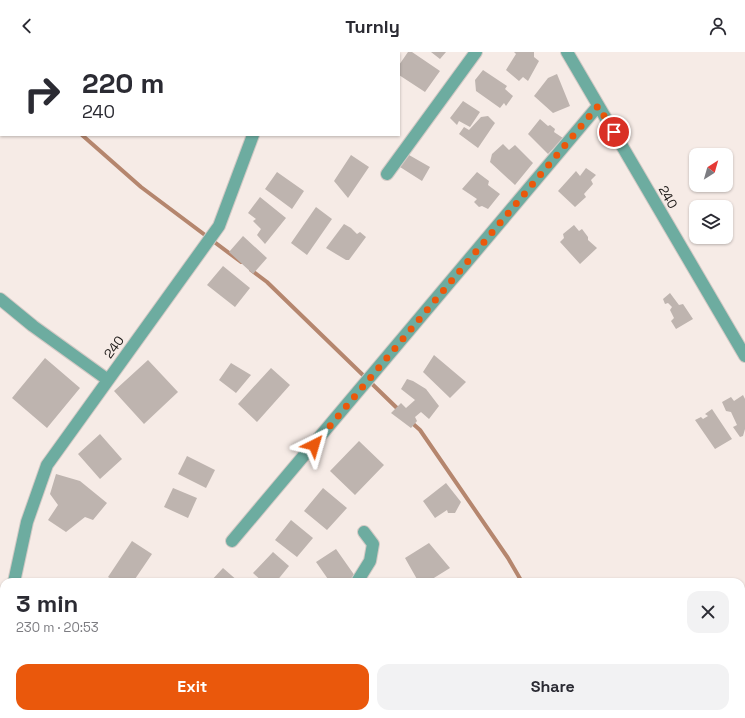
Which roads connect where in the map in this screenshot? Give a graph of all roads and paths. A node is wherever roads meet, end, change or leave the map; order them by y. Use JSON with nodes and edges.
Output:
{"nodes":[{"id":1,"x":476,"y":52,"type":"edge"},
{"id":2,"x":567,"y":52,"type":"edge"},
{"id":3,"x":598,"y":106,"type":"junction"},
{"id":4,"x":253,"y":136,"type":"edge"},
{"id":5,"x":387,"y":174,"type":"dead end"},
{"id":6,"x":0,"y":300,"type":"edge"},
{"id":7,"x":745,"y":356,"type":"edge"},
{"id":8,"x":108,"y":380,"type":"junction"},
{"id":9,"x":364,"y":532,"type":"dead end"},
{"id":10,"x":232,"y":541,"type":"dead end"},
{"id":11,"x":15,"y":578,"type":"edge"},
{"id":12,"x":359,"y":578,"type":"edge"}],
"edges":[{"from":1,"to":5,"type":"street"},
{"from":2,"to":3,"type":"street","name":"240"},
{"from":3,"to":7,"type":"street","name":"240"},
{"from":3,"to":10,"type":"street"},
{"from":4,"to":8,"type":"street","name":"240"},
{"from":6,"to":8,"type":"street"},
{"from":8,"to":11,"type":"street","name":"240"},
{"from":9,"to":12,"type":"street"}]}
